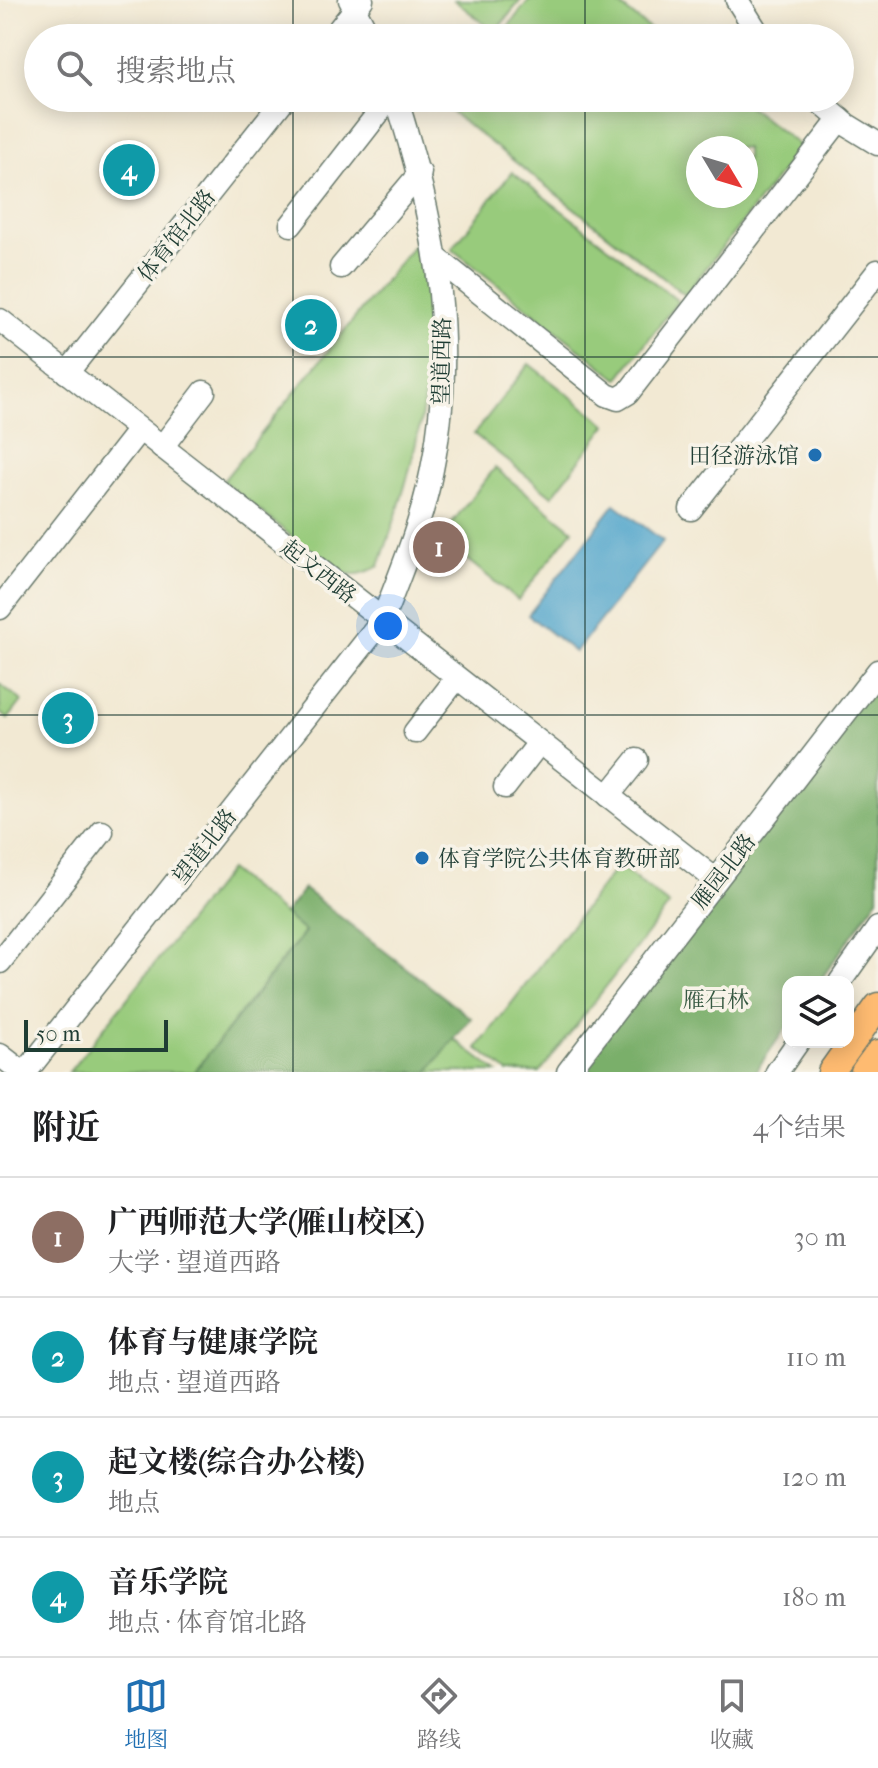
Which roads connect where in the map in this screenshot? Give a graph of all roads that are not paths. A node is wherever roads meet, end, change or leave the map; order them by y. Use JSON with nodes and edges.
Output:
{"nodes":[{"id":1,"x":737,"y":0,"type":"edge"},
{"id":2,"x":356,"y":3,"type":"edge"},
{"id":3,"x":342,"y":24,"type":"edge"},
{"id":4,"x":364,"y":24,"type":"edge"},
{"id":5,"x":752,"y":24,"type":"edge"},
{"id":6,"x":274,"y":112,"type":"edge"},
{"id":7,"x":379,"y":112,"type":"edge"},
{"id":8,"x":400,"y":112,"type":"edge"},
{"id":9,"x":832,"y":112,"type":"edge"},
{"id":10,"x":840,"y":119,"type":"junction"},
{"id":11,"x":878,"y":144,"type":"edge"},
{"id":12,"x":420,"y":173,"type":"junction"},
{"id":13,"x":291,"y":225,"type":"dead end"},
{"id":14,"x":439,"y":260,"type":"junction"},
{"id":15,"x":341,"y":267,"type":"dead end"},
{"id":16,"x":878,"y":271,"type":"edge"},
{"id":17,"x":0,"y":320,"type":"edge"},
{"id":18,"x":67,"y":373,"type":"junction"},
{"id":19,"x":204,"y":392,"type":"dead end"},
{"id":20,"x":139,"y":430,"type":"junction"},
{"id":21,"x":162,"y":447,"type":"junction"},
{"id":22,"x":691,"y":509,"type":"dead end"},
{"id":23,"x":0,"y":608,"type":"edge"},
{"id":24,"x":382,"y":621,"type":"junction"},
{"id":25,"x":878,"y":671,"type":"edge"},
{"id":26,"x":456,"y":679,"type":"junction"},
{"id":27,"x":415,"y":732,"type":"dead end"},
{"id":28,"x":539,"y":743,"type":"junction"},
{"id":29,"x":637,"y":760,"type":"dead end"},
{"id":30,"x":505,"y":787,"type":"dead end"},
{"id":31,"x":608,"y":796,"type":"junction"},
{"id":32,"x":102,"y":832,"type":"dead end"},
{"id":33,"x":716,"y":880,"type":"junction"},
{"id":34,"x":878,"y":928,"type":"edge"},
{"id":35,"x":0,"y":962,"type":"edge"},
{"id":36,"x":844,"y":976,"type":"edge"},
{"id":37,"x":876,"y":1013,"type":"edge"},
{"id":38,"x":794,"y":1048,"type":"edge"},
{"id":39,"x":878,"y":1053,"type":"edge"},
{"id":40,"x":0,"y":1055,"type":"edge"},
{"id":41,"x":24,"y":1072,"type":"edge"},
{"id":42,"x":568,"y":1072,"type":"edge"},
{"id":43,"x":777,"y":1072,"type":"edge"},
{"id":44,"x":831,"y":1072,"type":"edge"},
{"id":45,"x":864,"y":1072,"type":"edge"}],
"edges":[{"from":1,"to":5,"type":"street"},
{"from":2,"to":3,"type":"street"},
{"from":2,"to":4,"type":"street"},
{"from":6,"to":18,"type":"street","name":"体育馆北路"},
{"from":7,"to":13,"type":"street"},
{"from":8,"to":12,"type":"street","name":"望道西路"},
{"from":9,"to":10,"type":"street"},
{"from":10,"to":11,"type":"street"},
{"from":10,"to":14,"type":"street"},
{"from":12,"to":14,"type":"street","name":"望道西路"},
{"from":12,"to":15,"type":"street"},
{"from":14,"to":24,"type":"street","name":"望道西路"},
{"from":16,"to":22,"type":"street"},
{"from":17,"to":18,"type":"street","name":"起文西路"},
{"from":18,"to":20,"type":"street","name":"起文西路"},
{"from":19,"to":21,"type":"street"},
{"from":20,"to":21,"type":"street","name":"起文西路"},
{"from":20,"to":23,"type":"street"},
{"from":21,"to":24,"type":"street","name":"起文西路"},
{"from":24,"to":26,"type":"street","name":"起文西路"},
{"from":24,"to":41,"type":"street","name":"望道北路"},
{"from":25,"to":33,"type":"street","name":"雁园北路"},
{"from":26,"to":27,"type":"street"},
{"from":26,"to":28,"type":"street","name":"起文西路"},
{"from":28,"to":30,"type":"street"},
{"from":28,"to":31,"type":"street","name":"起文西路"},
{"from":29,"to":31,"type":"street"},
{"from":31,"to":33,"type":"street","name":"起文西路"},
{"from":32,"to":35,"type":"street"},
{"from":33,"to":42,"type":"street","name":"雁园北路"},
{"from":34,"to":36,"type":"street"},
{"from":37,"to":44,"type":"main road"},
{"from":38,"to":43,"type":"street"},
{"from":39,"to":45,"type":"main road"},
{"from":40,"to":41,"type":"street"}]}
